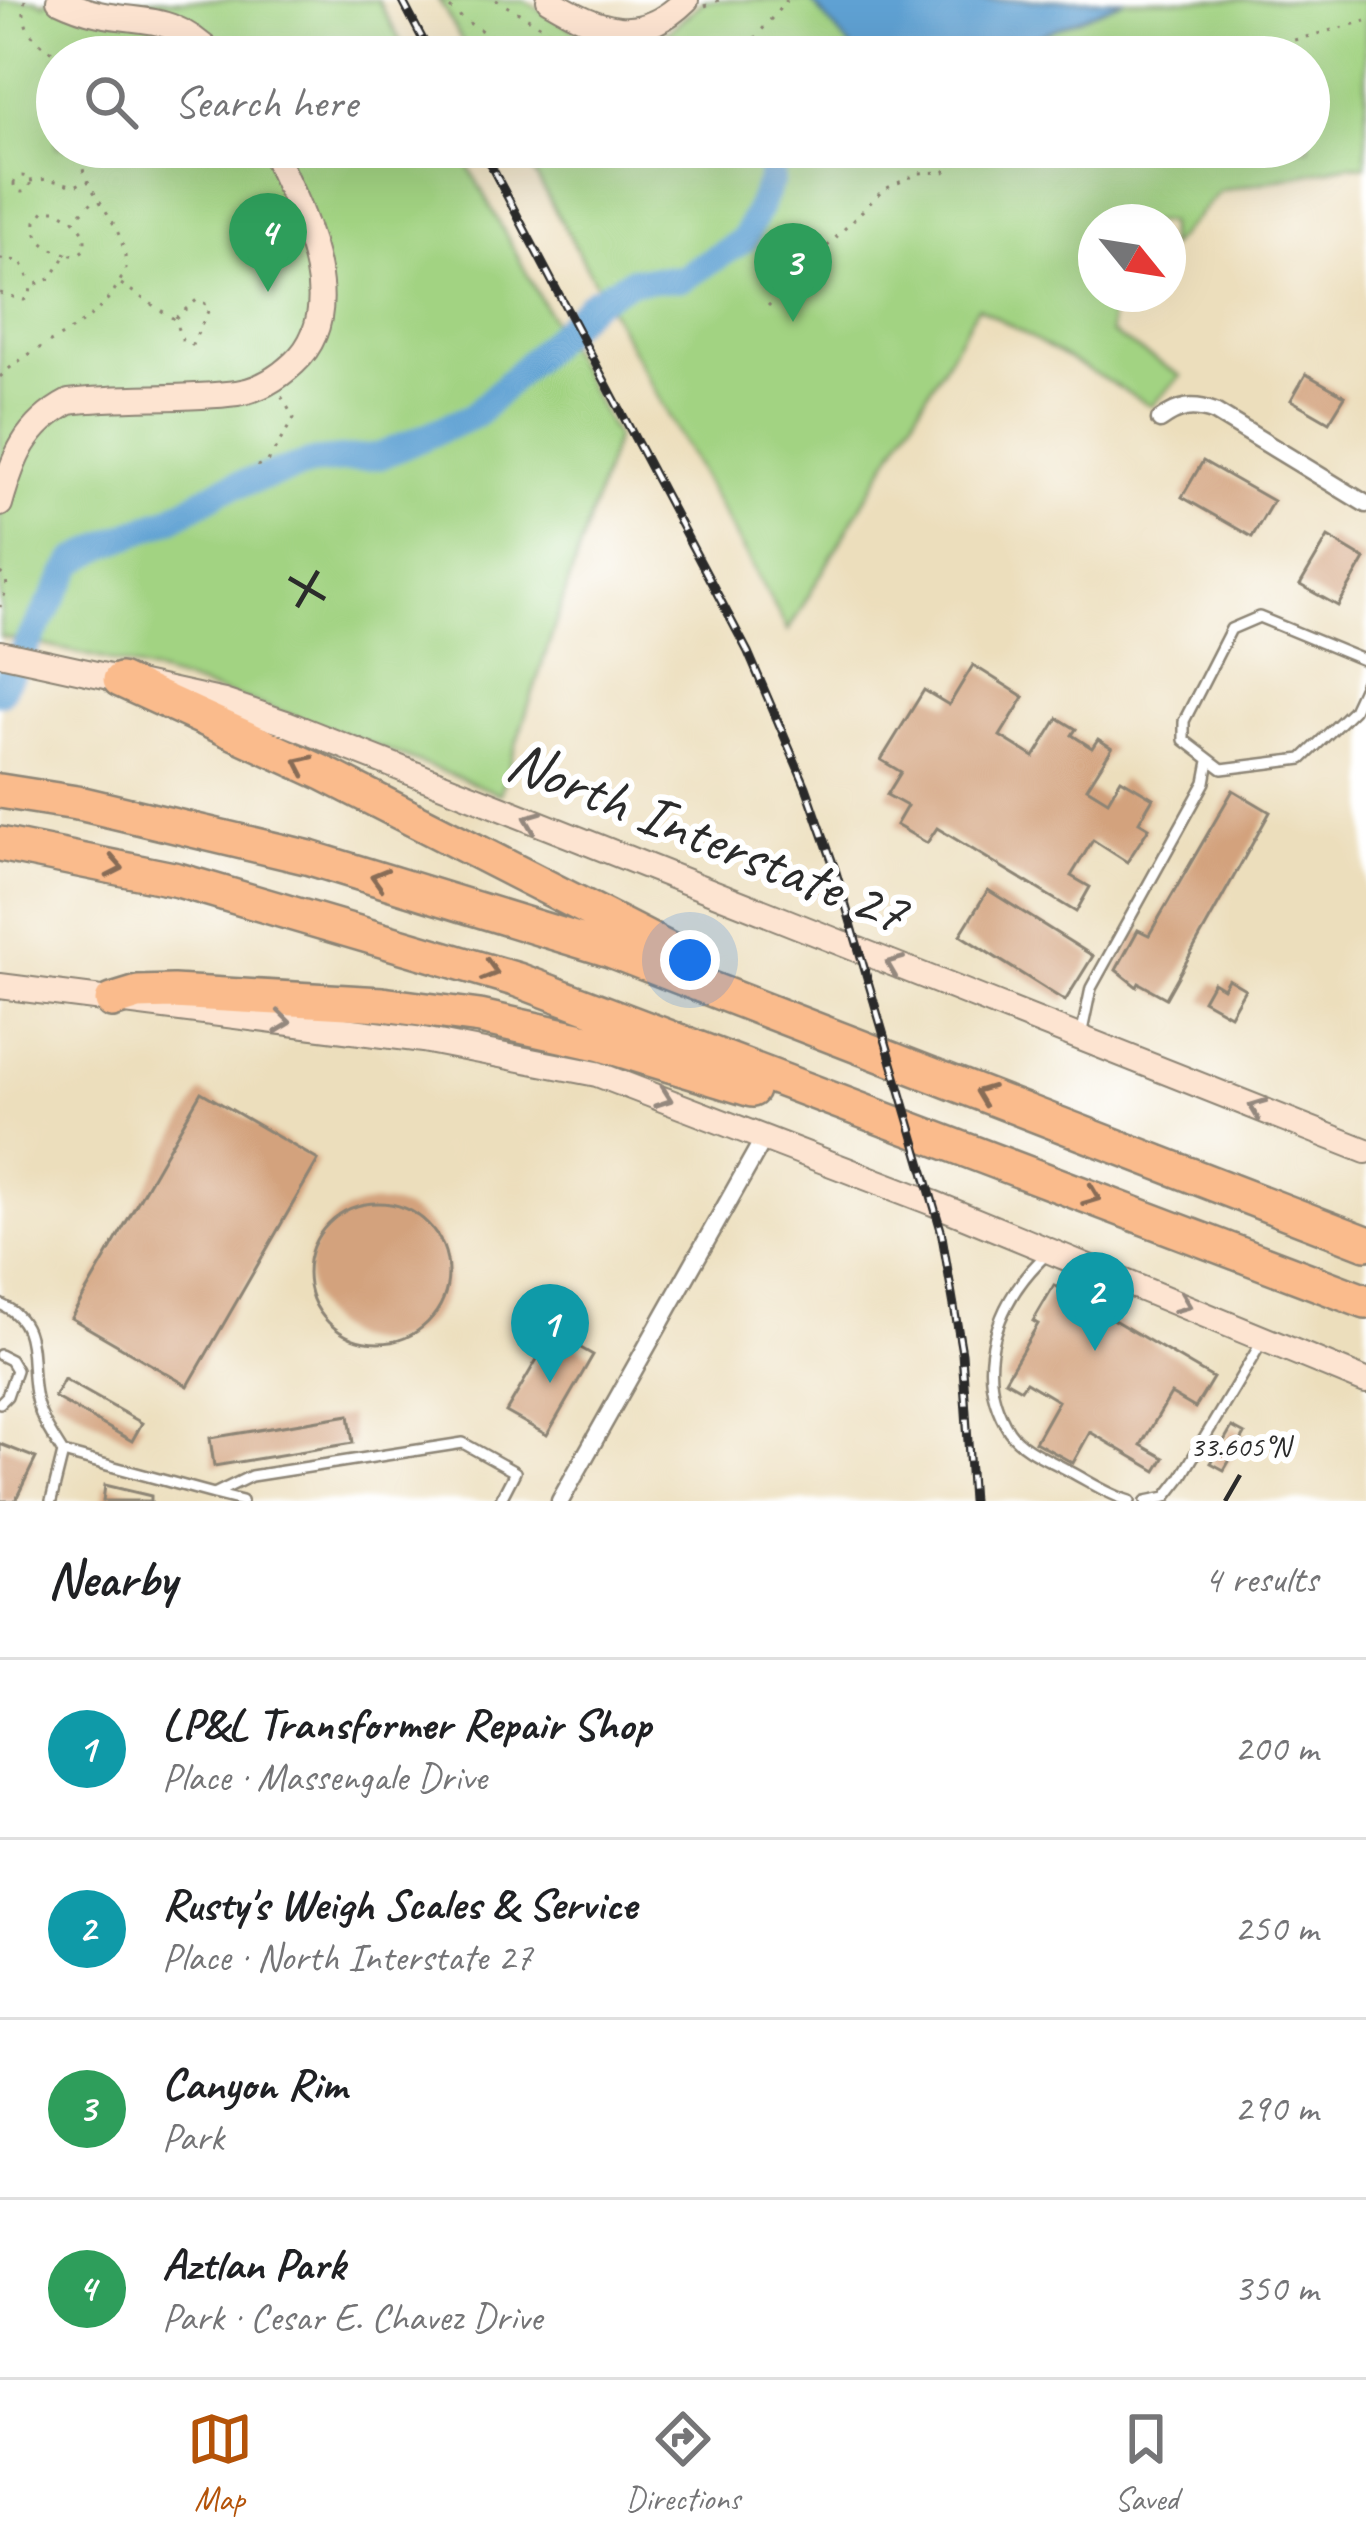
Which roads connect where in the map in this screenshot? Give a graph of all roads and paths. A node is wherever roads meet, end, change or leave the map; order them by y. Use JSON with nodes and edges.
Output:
{"nodes":[{"id":1,"x":25,"y":0,"type":"edge"},
{"id":2,"x":59,"y":0,"type":"edge"},
{"id":3,"x":441,"y":0,"type":"edge"},
{"id":4,"x":549,"y":0,"type":"edge"},
{"id":5,"x":686,"y":0,"type":"edge"},
{"id":6,"x":788,"y":0,"type":"edge"},
{"id":7,"x":1366,"y":21,"type":"edge"},
{"id":8,"x":200,"y":36,"type":"edge"},
{"id":9,"x":491,"y":36,"type":"edge"},
{"id":10,"x":758,"y":36,"type":"edge"},
{"id":11,"x":1309,"y":36,"type":"edge"},
{"id":12,"x":36,"y":43,"type":"edge"},
{"id":13,"x":81,"y":168,"type":"edge"},
{"id":14,"x":279,"y":168,"type":"edge"},
{"id":15,"x":948,"y":168,"type":"edge"},
{"id":16,"x":30,"y":181,"type":"dead end"},
{"id":17,"x":87,"y":181,"type":"junction"},
{"id":18,"x":99,"y":196,"type":"junction"},
{"id":19,"x":74,"y":220,"type":"junction"},
{"id":20,"x":67,"y":254,"type":"junction"},
{"id":21,"x":0,"y":259,"type":"edge"},
{"id":22,"x":119,"y":284,"type":"junction"},
{"id":23,"x":32,"y":286,"type":"junction"},
{"id":24,"x":0,"y":291,"type":"edge"},
{"id":25,"x":768,"y":306,"type":"dead end"},
{"id":26,"x":174,"y":319,"type":"junction"},
{"id":27,"x":0,"y":376,"type":"edge"},
{"id":28,"x":266,"y":383,"type":"junction"},
{"id":29,"x":1160,"y":420,"type":"dead end"},
{"id":30,"x":257,"y":466,"type":"dead end"},
{"id":31,"x":0,"y":504,"type":"edge"},
{"id":32,"x":1366,"y":504,"type":"edge"},
{"id":33,"x":0,"y":573,"type":"edge"},
{"id":34,"x":0,"y":607,"type":"edge"},
{"id":35,"x":0,"y":653,"type":"edge"},
{"id":36,"x":1366,"y":661,"type":"edge"},
{"id":37,"x":107,"y":677,"type":"junction"},
{"id":38,"x":1366,"y":682,"type":"edge"},
{"id":39,"x":1209,"y":761,"type":"junction"},
{"id":40,"x":7,"y":792,"type":"edge"},
{"id":41,"x":0,"y":844,"type":"edge"},
{"id":42,"x":0,"y":986,"type":"edge"},
{"id":43,"x":112,"y":1000,"type":"junction"},
{"id":44,"x":778,"y":1014,"type":"junction"},
{"id":45,"x":1081,"y":1039,"type":"junction"},
{"id":46,"x":764,"y":1138,"type":"junction"},
{"id":47,"x":1366,"y":1150,"type":"edge"},
{"id":48,"x":1041,"y":1177,"type":"junction"},
{"id":49,"x":1366,"y":1243,"type":"edge"},
{"id":50,"x":1051,"y":1250,"type":"junction"},
{"id":51,"x":1366,"y":1302,"type":"edge"},
{"id":52,"x":0,"y":1304,"type":"edge"},
{"id":53,"x":1264,"y":1337,"type":"junction"},
{"id":54,"x":0,"y":1355,"type":"edge"},
{"id":55,"x":1366,"y":1381,"type":"edge"},
{"id":56,"x":0,"y":1403,"type":"edge"},
{"id":57,"x":63,"y":1454,"type":"junction"},
{"id":58,"x":214,"y":1494,"type":"junction"},
{"id":59,"x":51,"y":1501,"type":"edge"},
{"id":60,"x":242,"y":1501,"type":"edge"},
{"id":61,"x":500,"y":1501,"type":"edge"},
{"id":62,"x":560,"y":1501,"type":"edge"},
{"id":63,"x":1130,"y":1501,"type":"edge"},
{"id":64,"x":1146,"y":1501,"type":"edge"}],
"edges":[{"from":1,"to":12,"type":"path"},
{"from":2,"to":8,"type":"main road"},
{"from":3,"to":9,"type":"path"},
{"from":4,"to":5,"type":"main road"},
{"from":6,"to":10,"type":"path"},
{"from":7,"to":11,"type":"path"},
{"from":13,"to":17,"type":"path"},
{"from":14,"to":28,"type":"main road"},
{"from":15,"to":25,"type":"path"},
{"from":16,"to":17,"type":"path"},
{"from":17,"to":18,"type":"path"},
{"from":18,"to":19,"type":"path"},
{"from":18,"to":22,"type":"path"},
{"from":19,"to":20,"type":"path"},
{"from":19,"to":20,"type":"path"},
{"from":20,"to":23,"type":"path"},
{"from":21,"to":23,"type":"path"},
{"from":22,"to":26,"type":"path"},
{"from":22,"to":27,"type":"path"},
{"from":23,"to":24,"type":"path"},
{"from":26,"to":26,"type":"path"},
{"from":28,"to":30,"type":"path"},
{"from":28,"to":31,"type":"main road"},
{"from":29,"to":32,"type":"street"},
{"from":33,"to":34,"type":"path"},
{"from":35,"to":37,"type":"main road","name":"North Interstate 27"},
{"from":36,"to":39,"type":"lane"},
{"from":44,"to":37,"type":"highway","one_way":true},
{"from":45,"to":37,"type":"main road","name":"North Interstate 27","one_way":true},
{"from":38,"to":39,"type":"lane"},
{"from":39,"to":45,"type":"lane"},
{"from":44,"to":40,"type":"highway","one_way":true},
{"from":41,"to":48,"type":"highway","one_way":true},
{"from":42,"to":43,"type":"main road"},
{"from":43,"to":46,"type":"main road","one_way":true},
{"from":43,"to":48,"type":"highway"},
{"from":49,"to":44,"type":"highway","one_way":true},
{"from":47,"to":45,"type":"main road","name":"North Interstate 27","one_way":true},
{"from":46,"to":50,"type":"main road"},
{"from":46,"to":62,"type":"street"},
{"from":48,"to":51,"type":"highway","one_way":true},
{"from":50,"to":53,"type":"main road","one_way":true},
{"from":50,"to":63,"type":"lane"},
{"from":52,"to":57,"type":"lane"},
{"from":53,"to":55,"type":"main road"},
{"from":53,"to":64,"type":"lane"},
{"from":54,"to":56,"type":"lane"},
{"from":57,"to":58,"type":"lane"},
{"from":57,"to":59,"type":"lane"},
{"from":58,"to":60,"type":"lane"},
{"from":58,"to":61,"type":"lane"}]}
